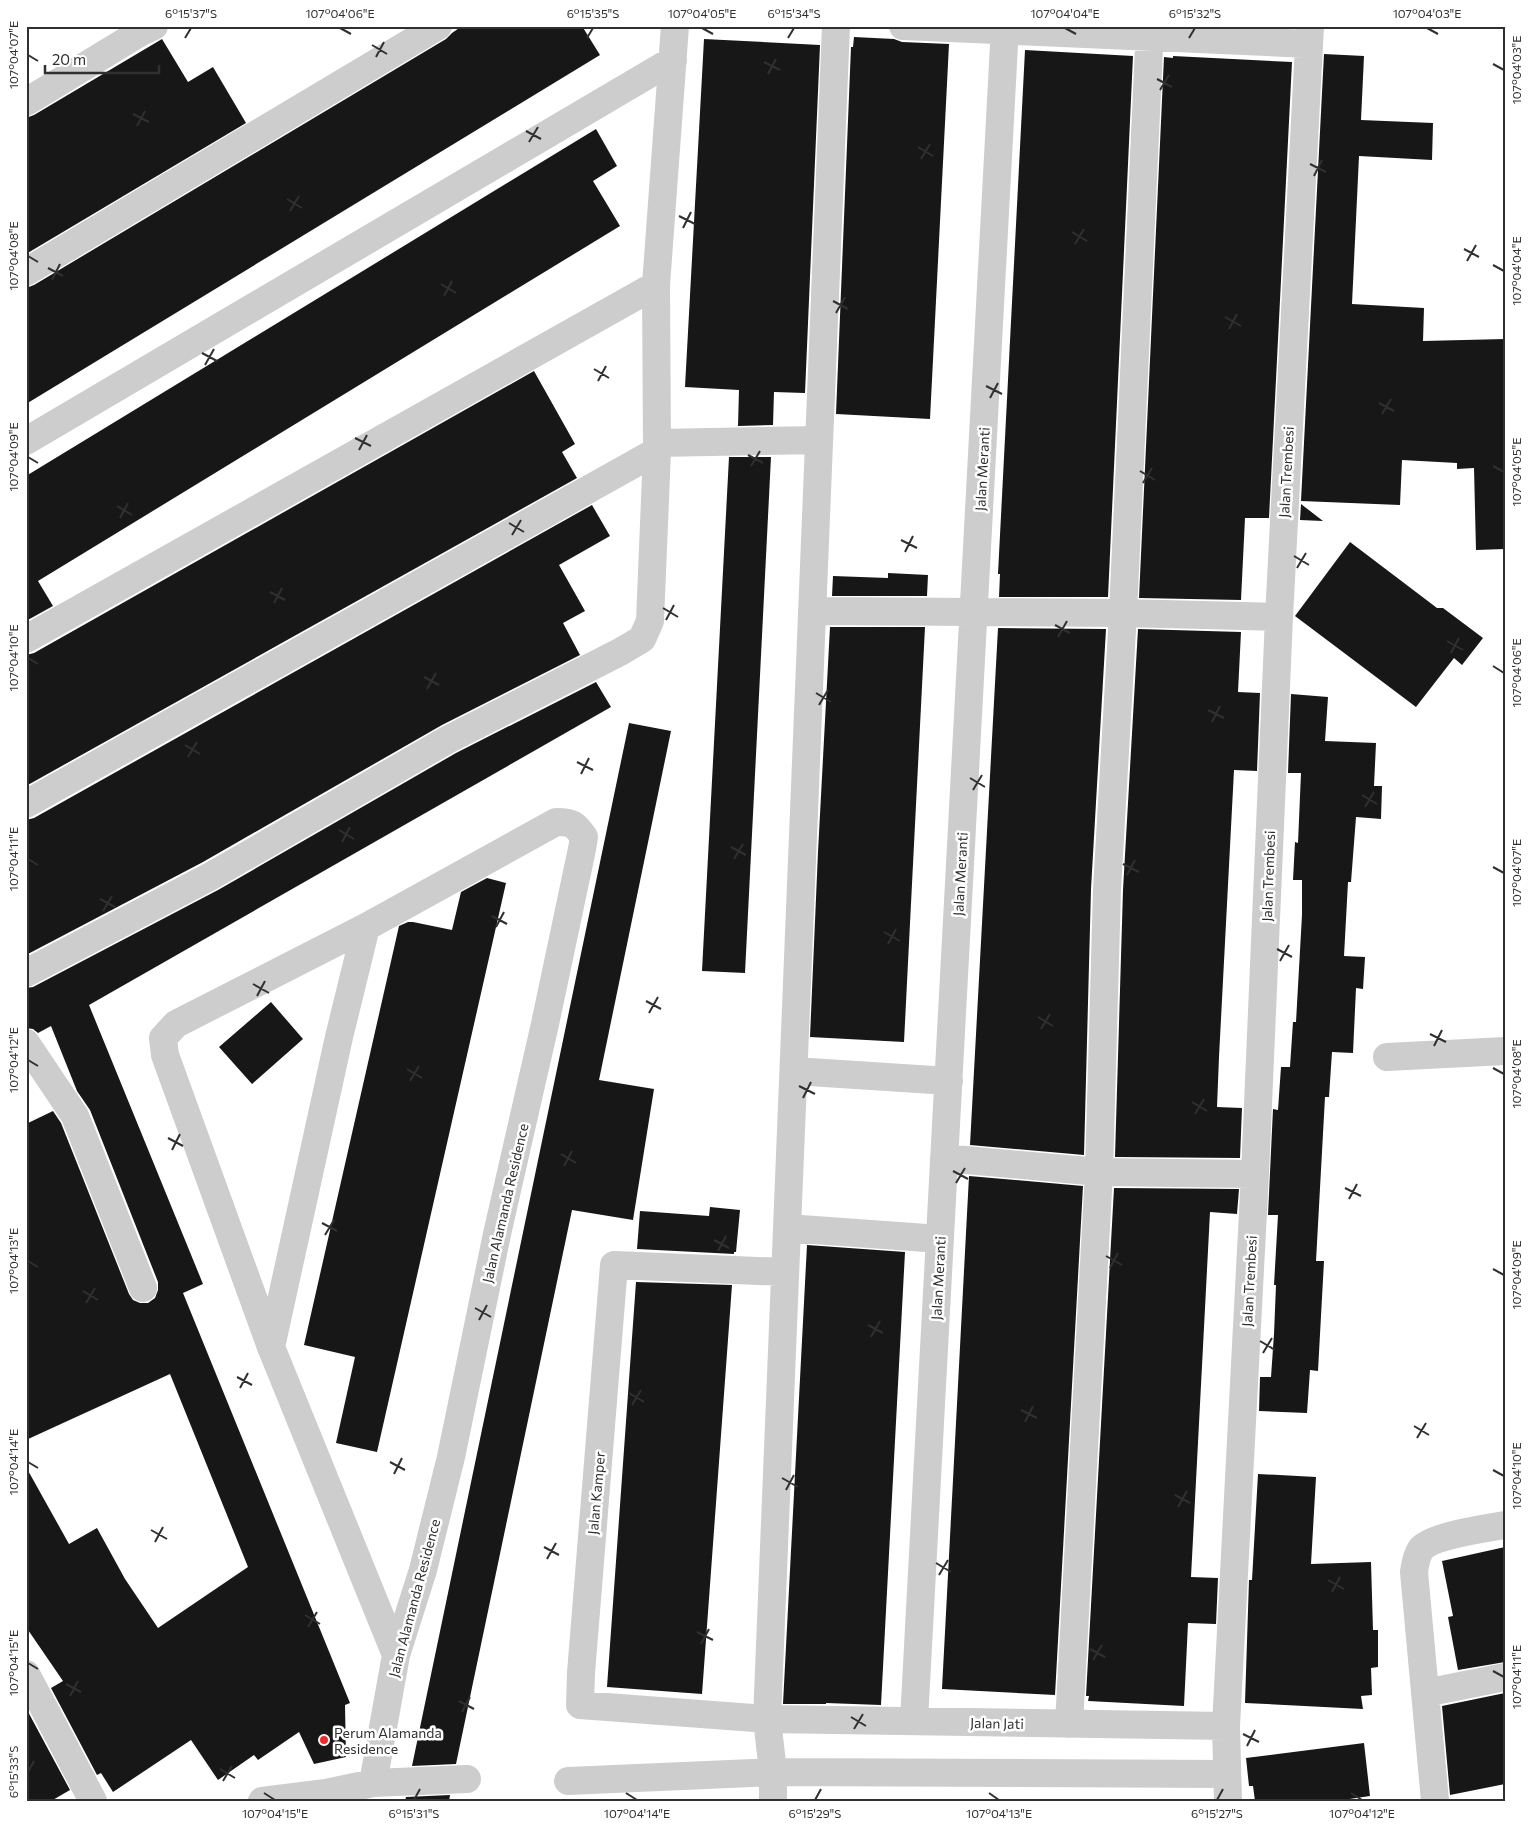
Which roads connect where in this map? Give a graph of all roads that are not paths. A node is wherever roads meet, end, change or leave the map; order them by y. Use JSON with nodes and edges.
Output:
{"nodes":[{"id":1,"x":438,"y":26,"type":"edge"},
{"id":2,"x":675,"y":26,"type":"edge"},
{"id":3,"x":836,"y":26,"type":"edge"},
{"id":4,"x":903,"y":26,"type":"edge"},
{"id":5,"x":144,"y":28,"type":"edge"},
{"id":6,"x":1005,"y":29,"type":"edge"},
{"id":7,"x":1150,"y":32,"type":"edge"},
{"id":8,"x":1309,"y":35,"type":"edge"},
{"id":9,"x":674,"y":60,"type":"junction"},
{"id":10,"x":26,"y":102,"type":"edge"},
{"id":11,"x":26,"y":272,"type":"edge"},
{"id":12,"x":656,"y":285,"type":"junction"},
{"id":13,"x":819,"y":440,"type":"junction"},
{"id":14,"x":26,"y":441,"type":"edge"},
{"id":15,"x":657,"y":447,"type":"junction"},
{"id":16,"x":812,"y":611,"type":"junction"},
{"id":17,"x":974,"y":612,"type":"junction"},
{"id":18,"x":1123,"y":613,"type":"junction"},
{"id":19,"x":1279,"y":617,"type":"junction"},
{"id":20,"x":26,"y":639,"type":"edge"},
{"id":21,"x":26,"y":804,"type":"edge"},
{"id":22,"x":366,"y":926,"type":"junction"},
{"id":23,"x":26,"y":973,"type":"edge"},
{"id":24,"x":26,"y":1043,"type":"edge"},
{"id":25,"x":1505,"y":1051,"type":"edge"},
{"id":26,"x":1387,"y":1058,"type":"dead end"},
{"id":27,"x":794,"y":1071,"type":"junction"},
{"id":28,"x":949,"y":1081,"type":"junction"},
{"id":29,"x":944,"y":1158,"type":"junction"},
{"id":30,"x":1099,"y":1172,"type":"junction"},
{"id":31,"x":1255,"y":1174,"type":"junction"},
{"id":32,"x":787,"y":1228,"type":"junction"},
{"id":33,"x":940,"y":1239,"type":"junction"},
{"id":34,"x":786,"y":1272,"type":"junction"},
{"id":35,"x":143,"y":1288,"type":"dead end"},
{"id":36,"x":271,"y":1347,"type":"junction"},
{"id":37,"x":1505,"y":1525,"type":"edge"},
{"id":38,"x":396,"y":1655,"type":"junction"},
{"id":39,"x":26,"y":1674,"type":"edge"},
{"id":40,"x":1505,"y":1677,"type":"edge"},
{"id":41,"x":1425,"y":1693,"type":"junction"},
{"id":42,"x":767,"y":1719,"type":"junction"},
{"id":43,"x":914,"y":1721,"type":"junction"},
{"id":44,"x":1069,"y":1724,"type":"junction"},
{"id":45,"x":1226,"y":1726,"type":"junction"},
{"id":46,"x":773,"y":1772,"type":"junction"},
{"id":47,"x":1227,"y":1774,"type":"junction"},
{"id":48,"x":467,"y":1779,"type":"dead end"},
{"id":49,"x":568,"y":1781,"type":"dead end"},
{"id":50,"x":373,"y":1783,"type":"junction"},
{"id":51,"x":326,"y":1797,"type":"edge"},
{"id":52,"x":93,"y":1801,"type":"edge"},
{"id":53,"x":262,"y":1801,"type":"edge"},
{"id":54,"x":773,"y":1801,"type":"edge"},
{"id":55,"x":1228,"y":1801,"type":"edge"},
{"id":56,"x":1435,"y":1801,"type":"edge"}],
"edges":[{"from":1,"to":11,"type":"street"},
{"from":2,"to":9,"type":"street"},
{"from":3,"to":13,"type":"street"},
{"from":4,"to":6,"type":"street"},
{"from":5,"to":10,"type":"street"},
{"from":6,"to":7,"type":"street"},
{"from":6,"to":17,"type":"street","name":"Jalan Meranti"},
{"from":7,"to":8,"type":"street"},
{"from":7,"to":18,"type":"street"},
{"from":8,"to":19,"type":"street","name":"Jalan Trembesi"},
{"from":9,"to":12,"type":"street"},
{"from":9,"to":14,"type":"street"},
{"from":12,"to":15,"type":"street"},
{"from":12,"to":20,"type":"street"},
{"from":13,"to":15,"type":"street"},
{"from":13,"to":16,"type":"street"},
{"from":15,"to":21,"type":"street"},
{"from":15,"to":23,"type":"street"},
{"from":16,"to":17,"type":"street"},
{"from":16,"to":27,"type":"street"},
{"from":17,"to":18,"type":"street"},
{"from":17,"to":28,"type":"street","name":"Jalan Meranti"},
{"from":18,"to":19,"type":"street"},
{"from":18,"to":30,"type":"street"},
{"from":19,"to":31,"type":"street","name":"Jalan Trembesi"},
{"from":22,"to":36,"type":"street"},
{"from":22,"to":36,"type":"street"},
{"from":22,"to":38,"type":"street","name":"Jalan Alamanda Residence"},
{"from":24,"to":35,"type":"street"},
{"from":25,"to":26,"type":"street"},
{"from":27,"to":28,"type":"street"},
{"from":27,"to":32,"type":"street"},
{"from":28,"to":29,"type":"street","name":"Jalan Meranti"},
{"from":29,"to":30,"type":"street"},
{"from":29,"to":33,"type":"street","name":"Jalan Meranti"},
{"from":30,"to":31,"type":"street"},
{"from":30,"to":44,"type":"street"},
{"from":31,"to":45,"type":"street","name":"Jalan Trembesi"},
{"from":32,"to":33,"type":"street"},
{"from":32,"to":34,"type":"street"},
{"from":33,"to":43,"type":"street","name":"Jalan Meranti"},
{"from":34,"to":42,"type":"street"},
{"from":34,"to":42,"type":"street","name":"Jalan Kamper"},
{"from":36,"to":38,"type":"street"},
{"from":37,"to":41,"type":"street"},
{"from":38,"to":50,"type":"street","name":"Jalan Alamanda Residence"},
{"from":39,"to":52,"type":"street"},
{"from":40,"to":41,"type":"street"},
{"from":41,"to":56,"type":"street"},
{"from":42,"to":43,"type":"street","name":"Jalan Jati"},
{"from":42,"to":46,"type":"street"},
{"from":43,"to":44,"type":"street","name":"Jalan Jati"},
{"from":44,"to":45,"type":"street","name":"Jalan Jati"},
{"from":45,"to":47,"type":"street","name":"Jalan Trembesi"},
{"from":46,"to":47,"type":"street"},
{"from":46,"to":49,"type":"street"},
{"from":46,"to":54,"type":"street"},
{"from":47,"to":55,"type":"street","name":"Jalan Trembesi"},
{"from":48,"to":50,"type":"street"},
{"from":50,"to":51,"type":"street"},
{"from":51,"to":53,"type":"street"}]}
